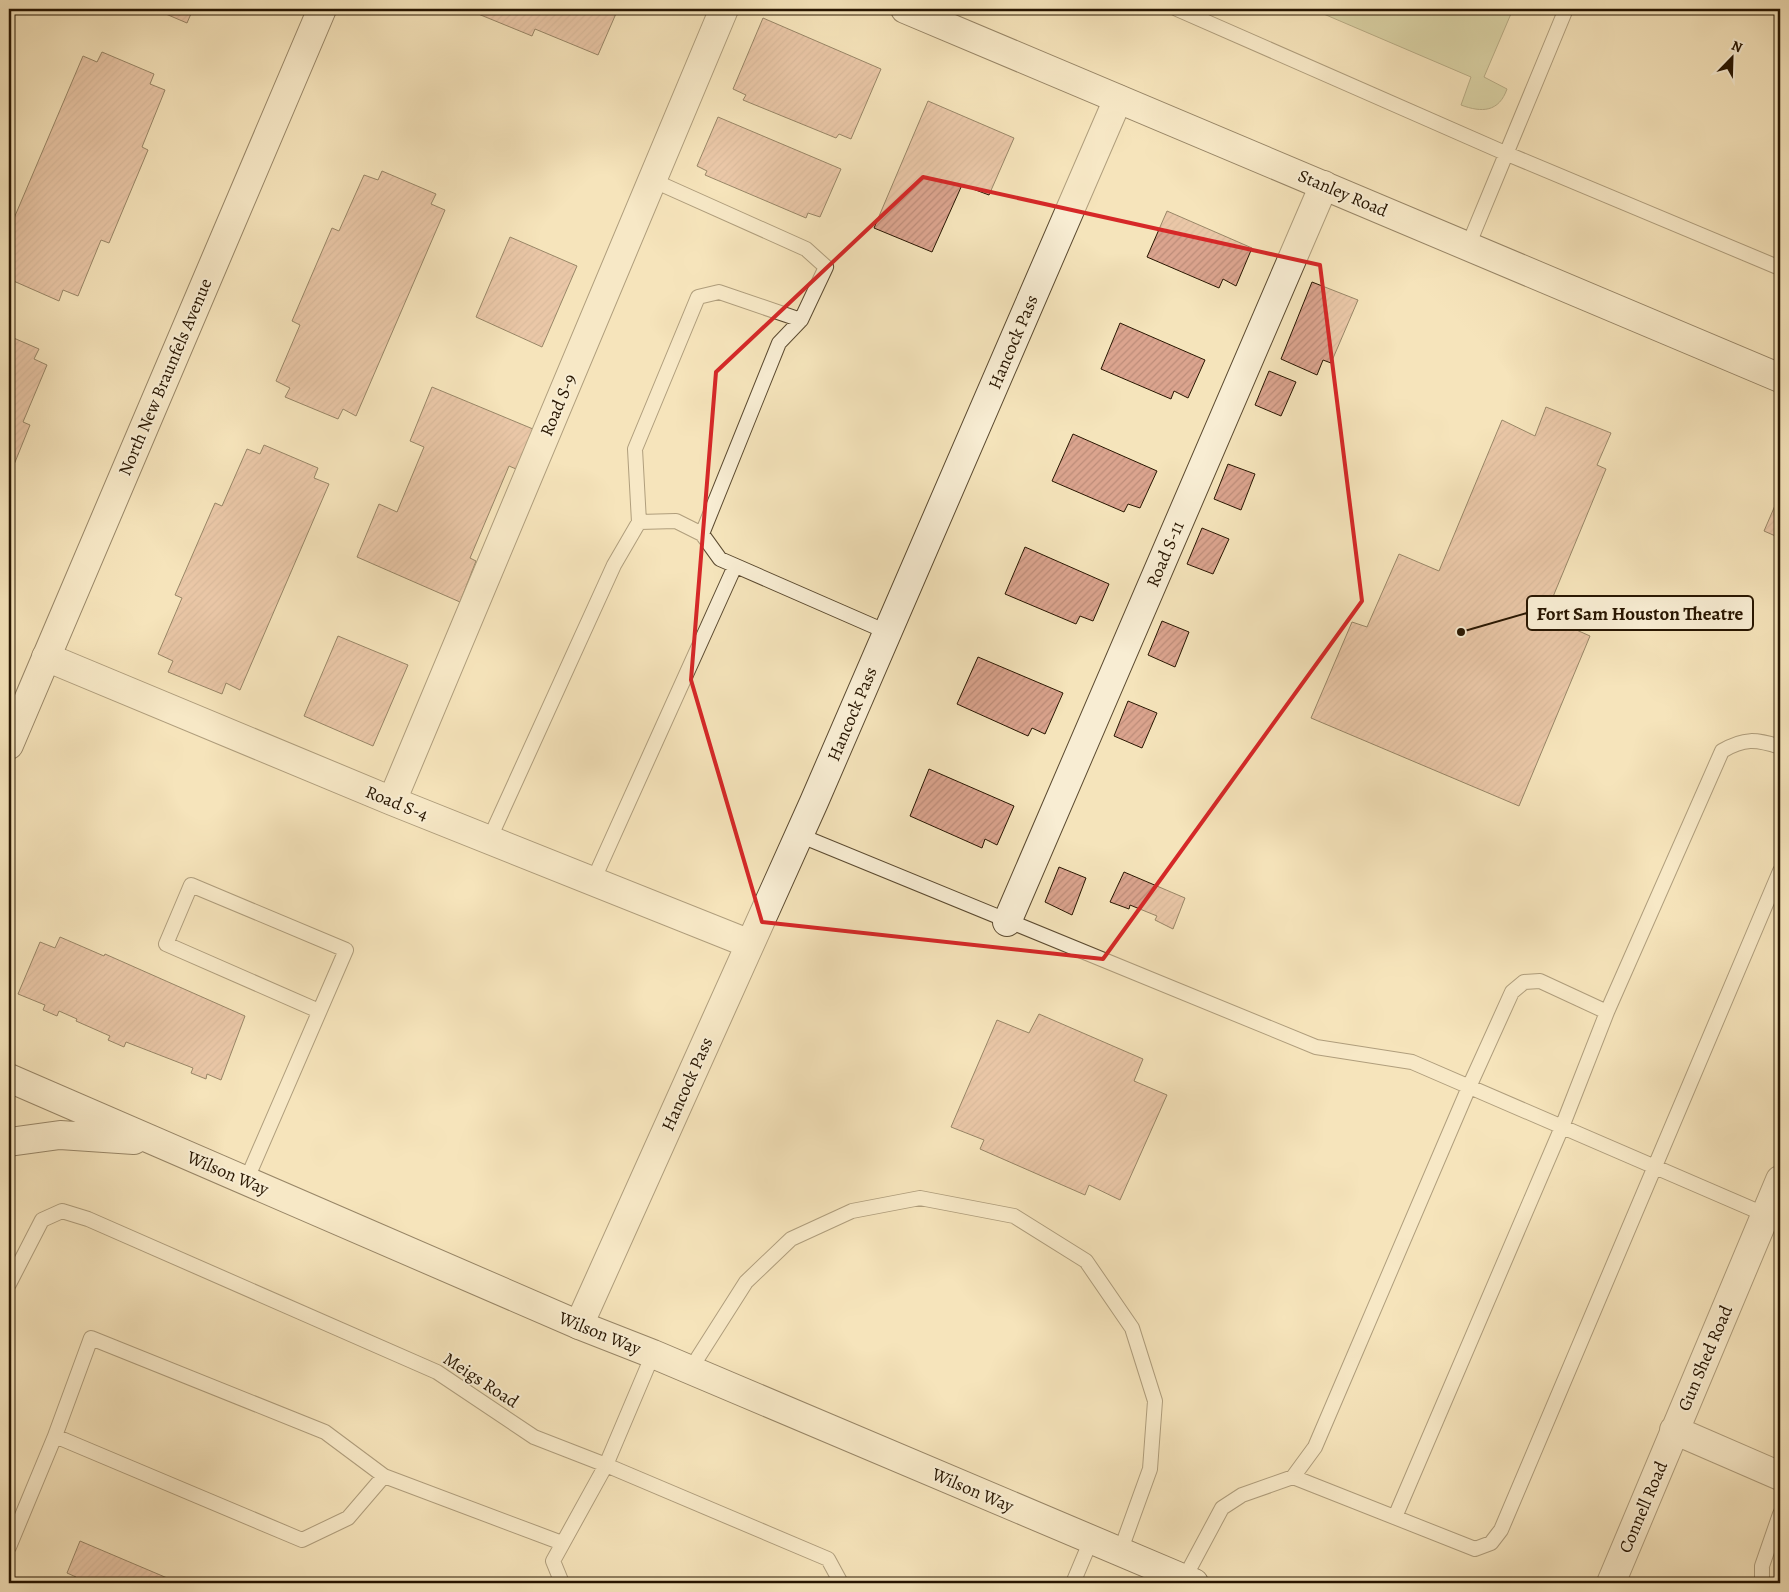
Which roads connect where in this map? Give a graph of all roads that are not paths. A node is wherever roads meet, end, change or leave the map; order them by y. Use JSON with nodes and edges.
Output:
{"nodes":[{"id":1,"x":322,"y":9,"type":"edge"},
{"id":2,"x":724,"y":9,"type":"edge"},
{"id":3,"x":905,"y":9,"type":"edge"},
{"id":4,"x":1177,"y":9,"type":"edge"},
{"id":5,"x":1566,"y":9,"type":"edge"},
{"id":6,"x":1118,"y":99,"type":"junction"},
{"id":7,"x":1506,"y":153,"type":"junction"},
{"id":8,"x":652,"y":180,"type":"junction"},
{"id":9,"x":1324,"y":185,"type":"junction"},
{"id":10,"x":1468,"y":246,"type":"junction"},
{"id":11,"x":1780,"y":268,"type":"edge"},
{"id":12,"x":801,"y":320,"type":"junction"},
{"id":13,"x":1780,"y":378,"type":"edge"},
{"id":14,"x":639,"y":522,"type":"junction"},
{"id":15,"x":702,"y":534,"type":"junction"},
{"id":16,"x":734,"y":566,"type":"junction"},
{"id":17,"x":887,"y":632,"type":"junction"},
{"id":18,"x":46,"y":657,"type":"junction"},
{"id":19,"x":9,"y":745,"type":"edge"},
{"id":20,"x":1780,"y":747,"type":"edge"},
{"id":21,"x":392,"y":801,"type":"junction"},
{"id":22,"x":800,"y":835,"type":"junction"},
{"id":23,"x":489,"y":840,"type":"junction"},
{"id":24,"x":1780,"y":872,"type":"edge"},
{"id":25,"x":593,"y":881,"type":"junction"},
{"id":26,"x":1007,"y":922,"type":"junction"},
{"id":27,"x":750,"y":944,"type":"junction"},
{"id":28,"x":319,"y":1011,"type":"junction"},
{"id":29,"x":1607,"y":1012,"type":"junction"},
{"id":30,"x":9,"y":1078,"type":"edge"},
{"id":31,"x":1469,"y":1087,"type":"junction"},
{"id":32,"x":1562,"y":1127,"type":"junction"},
{"id":33,"x":9,"y":1142,"type":"edge"},
{"id":34,"x":158,"y":1143,"type":"junction"},
{"id":35,"x":1655,"y":1167,"type":"junction"},
{"id":36,"x":1780,"y":1180,"type":"edge"},
{"id":37,"x":246,"y":1181,"type":"junction"},
{"id":38,"x":1773,"y":1218,"type":"edge"},
{"id":39,"x":9,"y":1284,"type":"edge"},
{"id":40,"x":578,"y":1325,"type":"junction"},
{"id":41,"x":653,"y":1354,"type":"junction"},
{"id":42,"x":690,"y":1370,"type":"junction"},
{"id":43,"x":1674,"y":1430,"type":"junction"},
{"id":44,"x":54,"y":1436,"type":"junction"},
{"id":45,"x":606,"y":1465,"type":"junction"},
{"id":46,"x":384,"y":1476,"type":"junction"},
{"id":47,"x":1780,"y":1476,"type":"edge"},
{"id":48,"x":1293,"y":1477,"type":"junction"},
{"id":49,"x":1780,"y":1514,"type":"edge"},
{"id":50,"x":1395,"y":1518,"type":"junction"},
{"id":51,"x":1091,"y":1540,"type":"junction"},
{"id":52,"x":562,"y":1543,"type":"junction"},
{"id":53,"x":9,"y":1548,"type":"edge"},
{"id":54,"x":1120,"y":1552,"type":"junction"},
{"id":55,"x":1189,"y":1581,"type":"edge"},
{"id":56,"x":562,"y":1583,"type":"edge"},
{"id":57,"x":841,"y":1583,"type":"edge"},
{"id":58,"x":1074,"y":1583,"type":"edge"},
{"id":59,"x":1611,"y":1583,"type":"edge"},
{"id":60,"x":1762,"y":1583,"type":"edge"}],
"edges":[{"from":1,"to":18,"type":"street","name":"North New Braunfels Avenue"},
{"from":2,"to":8,"type":"street","name":"Road S-9"},
{"from":3,"to":6,"type":"street","name":"Stanley Road"},
{"from":4,"to":7,"type":"lane"},
{"from":5,"to":7,"type":"lane"},
{"from":6,"to":9,"type":"street","name":"Stanley Road"},
{"from":6,"to":17,"type":"street","name":"Hancock Pass"},
{"from":7,"to":10,"type":"lane"},
{"from":7,"to":11,"type":"lane"},
{"from":8,"to":12,"type":"lane"},
{"from":8,"to":21,"type":"street","name":"Road S-9"},
{"from":9,"to":10,"type":"street","name":"Stanley Road"},
{"from":9,"to":26,"type":"street","name":"Road S-11"},
{"from":10,"to":13,"type":"street","name":"Stanley Road"},
{"from":12,"to":14,"type":"lane"},
{"from":12,"to":15,"type":"lane"},
{"from":14,"to":15,"type":"lane"},
{"from":14,"to":23,"type":"lane"},
{"from":15,"to":16,"type":"lane"},
{"from":16,"to":17,"type":"lane"},
{"from":16,"to":25,"type":"lane"},
{"from":17,"to":22,"type":"street","name":"Hancock Pass"},
{"from":18,"to":19,"type":"street","name":"North New Braunfels Avenue"},
{"from":18,"to":21,"type":"street","name":"Road S-4"},
{"from":20,"to":29,"type":"lane"},
{"from":21,"to":23,"type":"street","name":"Road S-4"},
{"from":22,"to":26,"type":"lane"},
{"from":22,"to":27,"type":"street","name":"Hancock Pass"},
{"from":23,"to":25,"type":"street","name":"Road S-4"},
{"from":24,"to":35,"type":"lane"},
{"from":25,"to":27,"type":"street","name":"Road S-4"},
{"from":26,"to":31,"type":"lane"},
{"from":27,"to":40,"type":"street","name":"Hancock Pass"},
{"from":28,"to":28,"type":"lane"},
{"from":28,"to":37,"type":"lane"},
{"from":29,"to":31,"type":"lane"},
{"from":29,"to":32,"type":"lane"},
{"from":30,"to":34,"type":"street","name":"Wilson Way"},
{"from":31,"to":32,"type":"lane"},
{"from":31,"to":48,"type":"lane"},
{"from":32,"to":35,"type":"lane"},
{"from":32,"to":50,"type":"lane"},
{"from":33,"to":34,"type":"street"},
{"from":34,"to":37,"type":"street","name":"Wilson Way"},
{"from":35,"to":38,"type":"lane"},
{"from":35,"to":50,"type":"lane"},
{"from":36,"to":38,"type":"street","name":"Gun Shed Road"},
{"from":37,"to":40,"type":"street","name":"Wilson Way"},
{"from":38,"to":43,"type":"street","name":"Gun Shed Road"},
{"from":39,"to":45,"type":"lane","name":"Meigs Road"},
{"from":40,"to":41,"type":"street","name":"Wilson Way"},
{"from":41,"to":42,"type":"street","name":"Wilson Way"},
{"from":41,"to":45,"type":"lane"},
{"from":42,"to":51,"type":"street","name":"Wilson Way"},
{"from":42,"to":54,"type":"lane"},
{"from":43,"to":47,"type":"street","name":"Gun Shed Road"},
{"from":43,"to":59,"type":"street","name":"Connell Road"},
{"from":44,"to":46,"type":"lane"},
{"from":44,"to":46,"type":"lane"},
{"from":44,"to":53,"type":"lane"},
{"from":45,"to":52,"type":"lane"},
{"from":45,"to":57,"type":"lane","name":"Meigs Road"},
{"from":46,"to":52,"type":"lane"},
{"from":48,"to":50,"type":"lane"},
{"from":48,"to":55,"type":"lane"},
{"from":49,"to":60,"type":"lane"},
{"from":51,"to":54,"type":"street","name":"Wilson Way"},
{"from":51,"to":58,"type":"lane"},
{"from":52,"to":56,"type":"lane"},
{"from":54,"to":55,"type":"street","name":"Wilson Way"}]}
